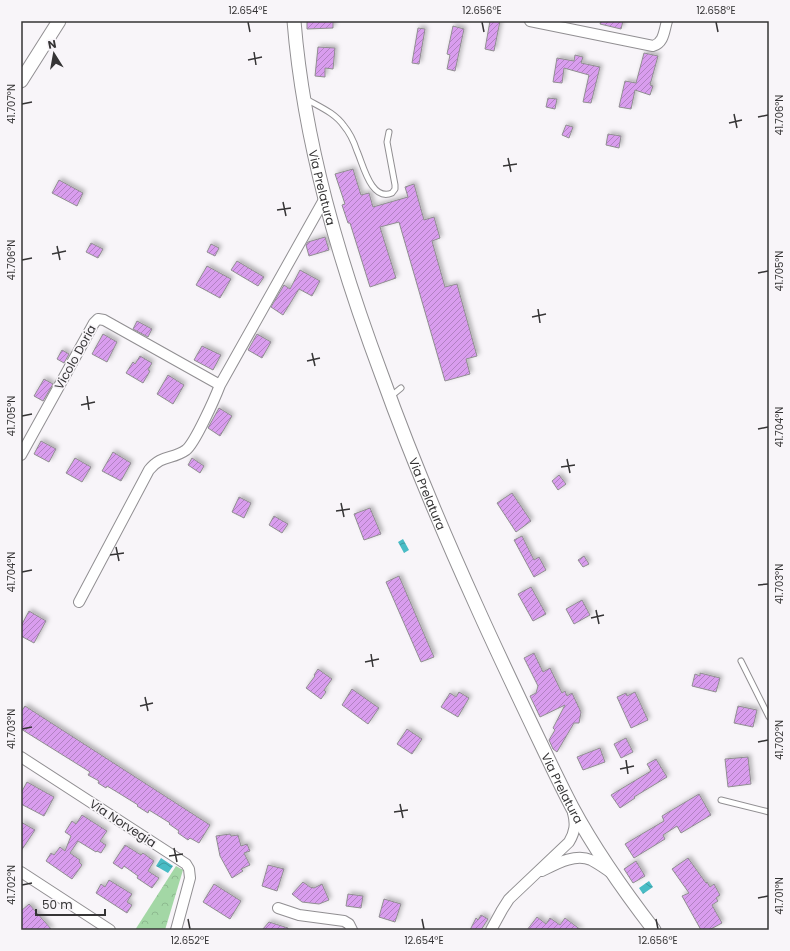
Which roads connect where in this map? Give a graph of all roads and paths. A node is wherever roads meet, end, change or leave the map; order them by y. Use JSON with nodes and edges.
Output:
{"nodes":[{"id":1,"x":59,"y":21,"type":"edge"},
{"id":2,"x":294,"y":21,"type":"edge"},
{"id":3,"x":530,"y":21,"type":"edge"},
{"id":4,"x":667,"y":21,"type":"edge"},
{"id":5,"x":21,"y":81,"type":"edge"},
{"id":6,"x":304,"y":98,"type":"junction"},
{"id":7,"x":389,"y":132,"type":"dead end"},
{"id":8,"x":324,"y":198,"type":"junction"},
{"id":9,"x":220,"y":385,"type":"junction"},
{"id":10,"x":401,"y":388,"type":"dead end"},
{"id":11,"x":390,"y":398,"type":"junction"},
{"id":12,"x":21,"y":455,"type":"edge"},
{"id":13,"x":79,"y":602,"type":"dead end"},
{"id":14,"x":741,"y":661,"type":"dead end"},
{"id":15,"x":769,"y":716,"type":"edge"},
{"id":16,"x":21,"y":757,"type":"edge"},
{"id":17,"x":721,"y":800,"type":"dead end"},
{"id":18,"x":572,"y":807,"type":"junction"},
{"id":19,"x":769,"y":812,"type":"edge"},
{"id":20,"x":21,"y":872,"type":"edge"},
{"id":21,"x":613,"y":874,"type":"junction"},
{"id":22,"x":535,"y":875,"type":"junction"},
{"id":23,"x":278,"y":908,"type":"dead end"},
{"id":24,"x":110,"y":930,"type":"edge"},
{"id":25,"x":176,"y":930,"type":"edge"},
{"id":26,"x":352,"y":930,"type":"edge"},
{"id":27,"x":491,"y":930,"type":"edge"},
{"id":28,"x":654,"y":930,"type":"edge"}],
"edges":[{"from":1,"to":5,"type":"street"},
{"from":2,"to":6,"type":"street","name":"Via Prelatura"},
{"from":3,"to":4,"type":"street"},
{"from":6,"to":7,"type":"lane"},
{"from":6,"to":8,"type":"street","name":"Via Prelatura"},
{"from":8,"to":9,"type":"street"},
{"from":8,"to":11,"type":"street","name":"Via Prelatura"},
{"from":9,"to":12,"type":"street","name":"Vicolo Doria"},
{"from":9,"to":13,"type":"street"},
{"from":10,"to":11,"type":"lane"},
{"from":11,"to":18,"type":"street","name":"Via Prelatura"},
{"from":14,"to":15,"type":"lane"},
{"from":16,"to":25,"type":"street","name":"Via Norvegia"},
{"from":17,"to":19,"type":"lane"},
{"from":18,"to":21,"type":"street","name":"Via Prelatura"},
{"from":18,"to":22,"type":"street"},
{"from":20,"to":24,"type":"street"},
{"from":21,"to":22,"type":"street"},
{"from":21,"to":28,"type":"street","name":"Via Prelatura"},
{"from":22,"to":27,"type":"street"},
{"from":23,"to":26,"type":"street"}]}
